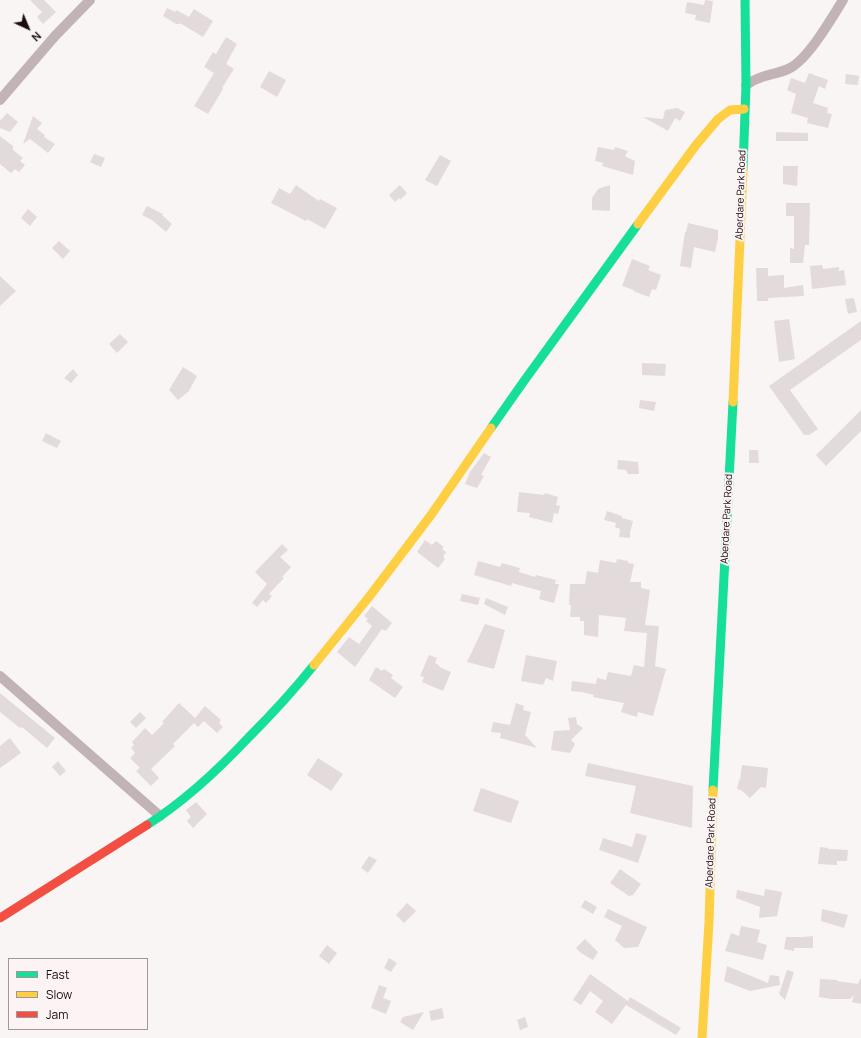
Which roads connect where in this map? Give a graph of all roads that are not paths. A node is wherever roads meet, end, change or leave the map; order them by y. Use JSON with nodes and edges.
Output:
{"nodes":[{"id":1,"x":90,"y":0,"type":"edge"},
{"id":2,"x":745,"y":0,"type":"edge"},
{"id":3,"x":843,"y":0,"type":"edge"},
{"id":4,"x":746,"y":85,"type":"junction"},
{"id":5,"x":0,"y":100,"type":"edge"},
{"id":6,"x":744,"y":109,"type":"junction"},
{"id":7,"x":0,"y":676,"type":"edge"},
{"id":8,"x":160,"y":816,"type":"junction"},
{"id":9,"x":0,"y":918,"type":"edge"},
{"id":10,"x":702,"y":1038,"type":"edge"}],
"edges":[{"from":1,"to":5,"type":"street"},
{"from":2,"to":4,"type":"street","name":"Aberdare Park Road"},
{"from":3,"to":4,"type":"street"},
{"from":4,"to":6,"type":"street","name":"Aberdare Park Road"},
{"from":6,"to":8,"type":"street"},
{"from":6,"to":10,"type":"street","name":"Aberdare Park Road"},
{"from":7,"to":8,"type":"street"},
{"from":8,"to":9,"type":"street"}]}
